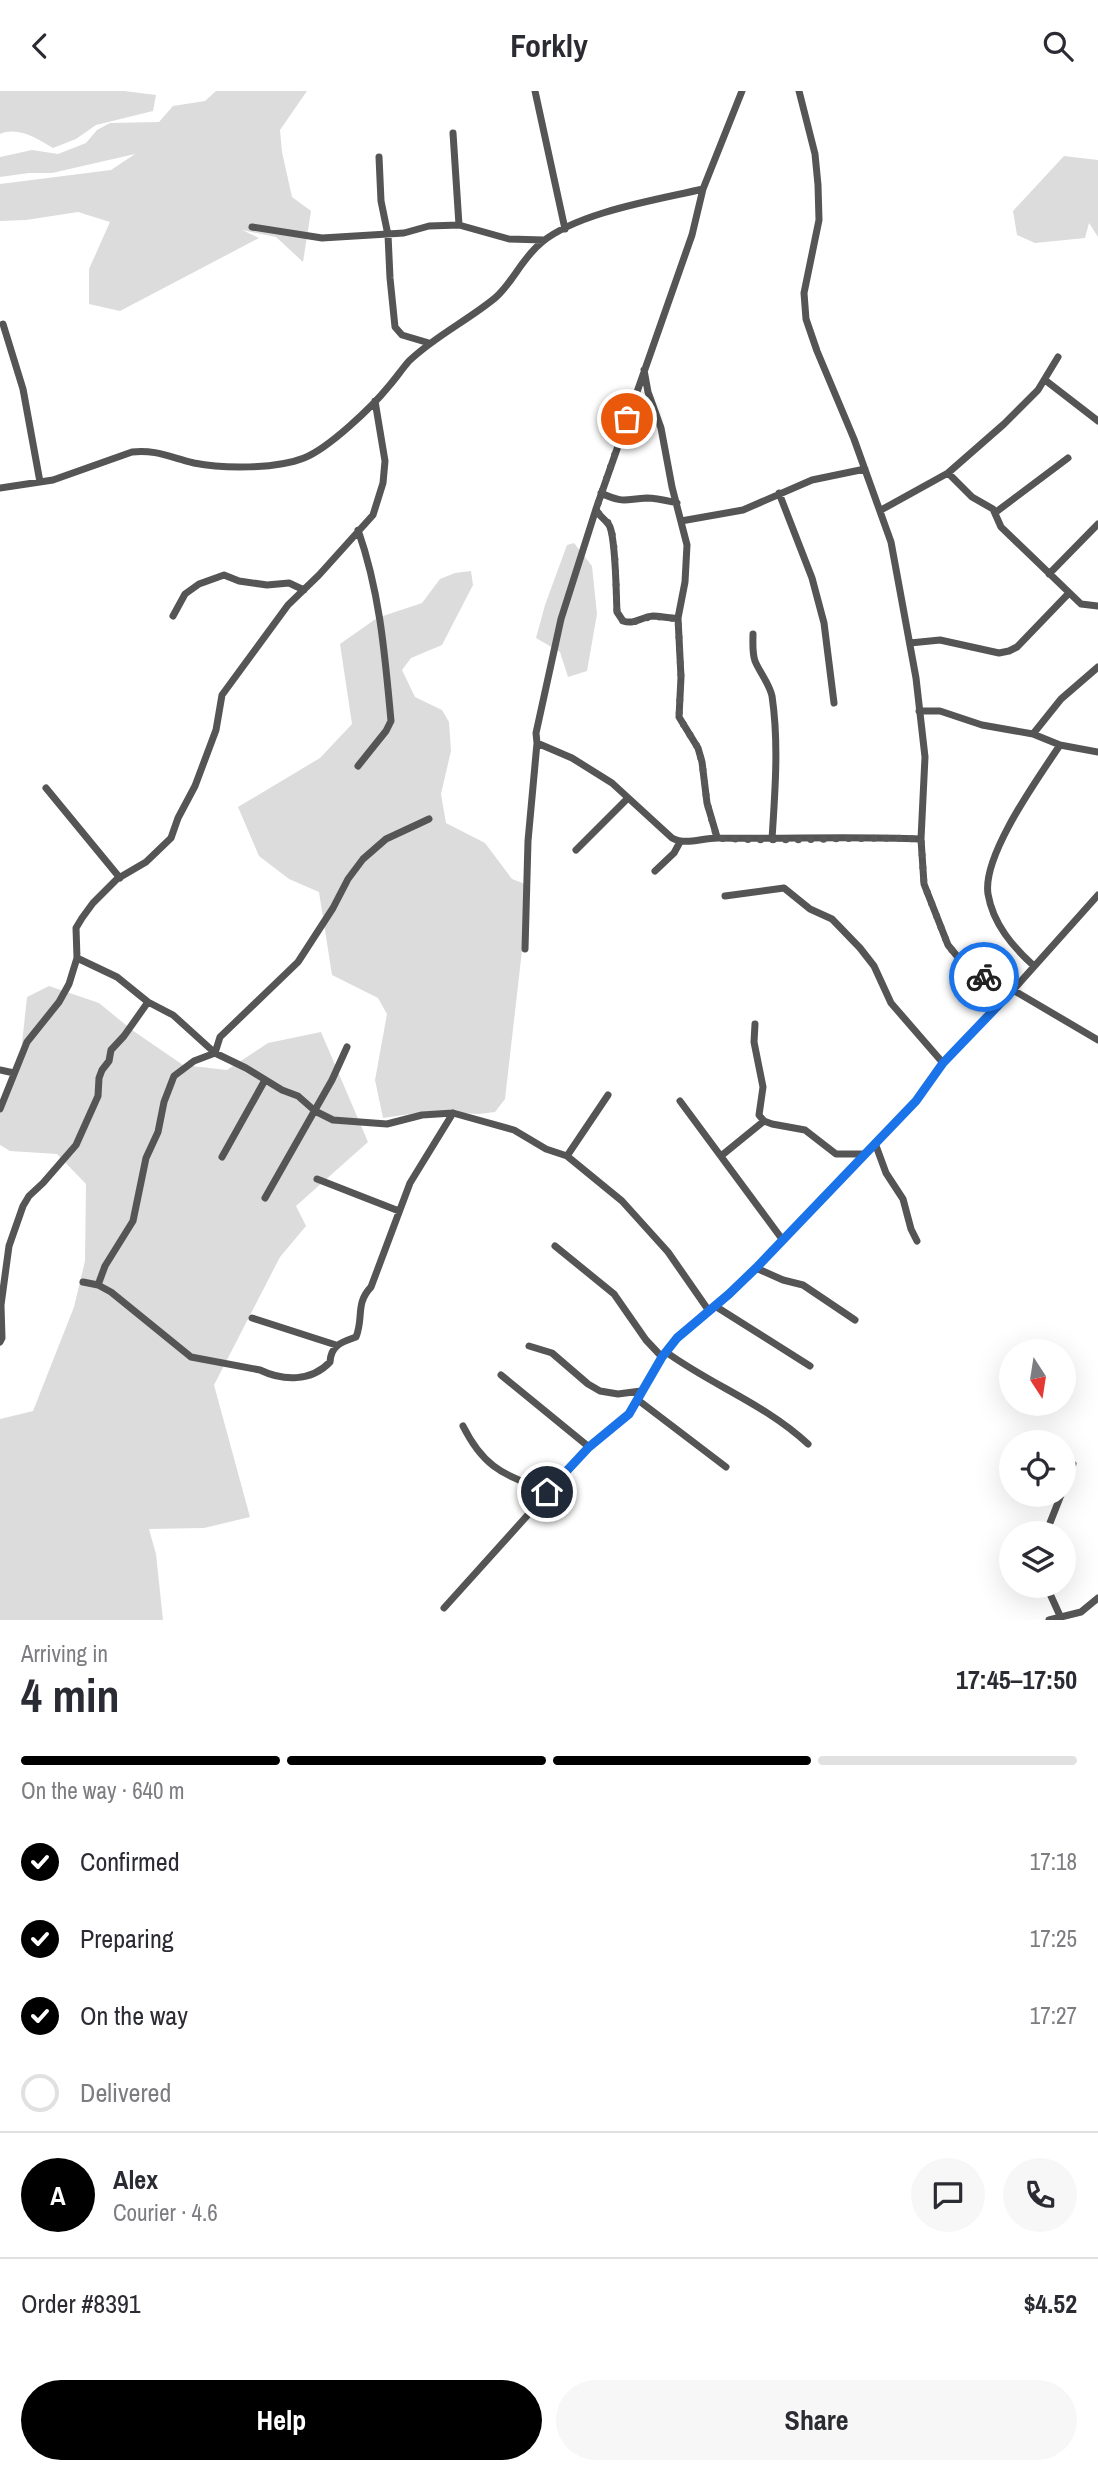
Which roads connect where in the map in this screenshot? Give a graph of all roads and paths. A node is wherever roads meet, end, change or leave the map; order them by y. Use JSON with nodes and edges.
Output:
{"nodes":[{"id":1,"x":535,"y":91,"type":"edge"},
{"id":2,"x":742,"y":91,"type":"edge"},
{"id":3,"x":799,"y":91,"type":"edge"},
{"id":4,"x":453,"y":133,"type":"dead end"},
{"id":5,"x":379,"y":157,"type":"dead end"},
{"id":6,"x":703,"y":189,"type":"junction"},
{"id":7,"x":459,"y":225,"type":"junction"},
{"id":8,"x":251,"y":227,"type":"dead end"},
{"id":9,"x":565,"y":229,"type":"junction"},
{"id":10,"x":388,"y":235,"type":"junction"},
{"id":11,"x":544,"y":240,"type":"junction"},
{"id":12,"x":3,"y":324,"type":"dead end"},
{"id":13,"x":429,"y":343,"type":"junction"},
{"id":14,"x":1058,"y":357,"type":"dead end"},
{"id":15,"x":644,"y":369,"type":"junction"},
{"id":16,"x":1045,"y":380,"type":"junction"},
{"id":17,"x":375,"y":401,"type":"junction"},
{"id":18,"x":1098,"y":421,"type":"edge"},
{"id":19,"x":1068,"y":458,"type":"dead end"},
{"id":20,"x":865,"y":468,"type":"junction"},
{"id":21,"x":948,"y":473,"type":"junction"},
{"id":22,"x":40,"y":482,"type":"junction"},
{"id":23,"x":0,"y":488,"type":"edge"},
{"id":24,"x":601,"y":493,"type":"junction"},
{"id":25,"x":779,"y":493,"type":"junction"},
{"id":26,"x":677,"y":503,"type":"junction"},
{"id":27,"x":596,"y":509,"type":"junction"},
{"id":28,"x":881,"y":510,"type":"junction"},
{"id":29,"x":996,"y":512,"type":"junction"},
{"id":30,"x":681,"y":521,"type":"junction"},
{"id":31,"x":1098,"y":524,"type":"edge"},
{"id":32,"x":358,"y":530,"type":"junction"},
{"id":33,"x":1049,"y":574,"type":"junction"},
{"id":34,"x":303,"y":590,"type":"junction"},
{"id":35,"x":1069,"y":593,"type":"junction"},
{"id":36,"x":1098,"y":605,"type":"edge"},
{"id":37,"x":173,"y":616,"type":"dead end"},
{"id":38,"x":678,"y":618,"type":"junction"},
{"id":39,"x":753,"y":633,"type":"dead end"},
{"id":40,"x":910,"y":643,"type":"junction"},
{"id":41,"x":1098,"y":667,"type":"edge"},
{"id":42,"x":834,"y":703,"type":"dead end"},
{"id":43,"x":919,"y":711,"type":"junction"},
{"id":44,"x":1033,"y":734,"type":"junction"},
{"id":45,"x":537,"y":743,"type":"junction"},
{"id":46,"x":1060,"y":745,"type":"junction"},
{"id":47,"x":1098,"y":752,"type":"edge"},
{"id":48,"x":358,"y":766,"type":"dead end"},
{"id":49,"x":46,"y":788,"type":"dead end"},
{"id":50,"x":628,"y":798,"type":"junction"},
{"id":51,"x":429,"y":819,"type":"dead end"},
{"id":52,"x":717,"y":838,"type":"junction"},
{"id":53,"x":772,"y":839,"type":"junction"},
{"id":54,"x":921,"y":839,"type":"junction"},
{"id":55,"x":680,"y":842,"type":"junction"},
{"id":56,"x":576,"y":850,"type":"dead end"},
{"id":57,"x":655,"y":871,"type":"dead end"},
{"id":58,"x":120,"y":878,"type":"junction"},
{"id":59,"x":1098,"y":895,"type":"edge"},
{"id":60,"x":725,"y":896,"type":"dead end"},
{"id":61,"x":525,"y":949,"type":"dead end"},
{"id":62,"x":77,"y":958,"type":"junction"},
{"id":63,"x":94,"y":966,"type":"junction"},
{"id":64,"x":1034,"y":966,"type":"junction"},
{"id":65,"x":73,"y":971,"type":"junction"},
{"id":66,"x":1013,"y":990,"type":"junction"},
{"id":67,"x":148,"y":1002,"type":"junction"},
{"id":68,"x":755,"y":1024,"type":"dead end"},
{"id":69,"x":1098,"y":1040,"type":"edge"},
{"id":70,"x":347,"y":1047,"type":"dead end"},
{"id":71,"x":215,"y":1053,"type":"junction"},
{"id":72,"x":943,"y":1063,"type":"junction"},
{"id":73,"x":0,"y":1070,"type":"edge"},
{"id":74,"x":14,"y":1073,"type":"junction"},
{"id":75,"x":265,"y":1080,"type":"junction"},
{"id":76,"x":608,"y":1095,"type":"dead end"},
{"id":77,"x":680,"y":1101,"type":"dead end"},
{"id":78,"x":0,"y":1109,"type":"edge"},
{"id":79,"x":315,"y":1111,"type":"junction"},
{"id":80,"x":453,"y":1113,"type":"junction"},
{"id":81,"x":764,"y":1121,"type":"junction"},
{"id":82,"x":875,"y":1143,"type":"junction"},
{"id":83,"x":863,"y":1154,"type":"junction"},
{"id":84,"x":567,"y":1156,"type":"junction"},
{"id":85,"x":721,"y":1156,"type":"junction"},
{"id":86,"x":222,"y":1157,"type":"dead end"},
{"id":87,"x":317,"y":1179,"type":"dead end"},
{"id":88,"x":265,"y":1198,"type":"dead end"},
{"id":89,"x":399,"y":1211,"type":"junction"},
{"id":90,"x":782,"y":1239,"type":"junction"},
{"id":91,"x":918,"y":1241,"type":"dead end"},
{"id":92,"x":555,"y":1246,"type":"dead end"},
{"id":93,"x":756,"y":1268,"type":"junction"},
{"id":94,"x":83,"y":1282,"type":"dead end"},
{"id":95,"x":98,"y":1286,"type":"junction"},
{"id":96,"x":712,"y":1309,"type":"junction"},
{"id":97,"x":252,"y":1318,"type":"dead end"},
{"id":98,"x":855,"y":1319,"type":"dead end"},
{"id":99,"x":0,"y":1342,"type":"edge"},
{"id":100,"x":336,"y":1345,"type":"junction"},
{"id":101,"x":529,"y":1346,"type":"dead end"},
{"id":102,"x":664,"y":1354,"type":"junction"},
{"id":103,"x":810,"y":1366,"type":"dead end"},
{"id":104,"x":501,"y":1375,"type":"dead end"},
{"id":105,"x":641,"y":1391,"type":"junction"},
{"id":106,"x":638,"y":1400,"type":"junction"},
{"id":107,"x":463,"y":1426,"type":"dead end"},
{"id":108,"x":808,"y":1444,"type":"dead end"},
{"id":109,"x":589,"y":1447,"type":"junction"},
{"id":110,"x":726,"y":1467,"type":"dead end"},
{"id":111,"x":547,"y":1492,"type":"junction"},
{"id":112,"x":1052,"y":1598,"type":"edge"},
{"id":113,"x":1098,"y":1598,"type":"edge"},
{"id":114,"x":444,"y":1608,"type":"dead end"},
{"id":115,"x":1062,"y":1618,"type":"junction"},
{"id":116,"x":1049,"y":1620,"type":"edge"}],
"edges":[{"from":1,"to":9,"type":"street"},
{"from":2,"to":6,"type":"street"},
{"from":3,"to":20,"type":"street"},
{"from":4,"to":7,"type":"street"},
{"from":5,"to":10,"type":"street"},
{"from":6,"to":9,"type":"street"},
{"from":6,"to":15,"type":"street"},
{"from":7,"to":10,"type":"street"},
{"from":7,"to":11,"type":"street"},
{"from":8,"to":10,"type":"street"},
{"from":9,"to":11,"type":"street"},
{"from":10,"to":13,"type":"street"},
{"from":11,"to":13,"type":"street"},
{"from":12,"to":22,"type":"street"},
{"from":13,"to":17,"type":"street"},
{"from":14,"to":16,"type":"street"},
{"from":15,"to":24,"type":"street"},
{"from":15,"to":26,"type":"street"},
{"from":16,"to":18,"type":"street"},
{"from":16,"to":21,"type":"street"},
{"from":17,"to":22,"type":"street"},
{"from":17,"to":32,"type":"street"},
{"from":19,"to":29,"type":"street"},
{"from":20,"to":25,"type":"street"},
{"from":20,"to":28,"type":"street"},
{"from":21,"to":28,"type":"street"},
{"from":21,"to":29,"type":"street"},
{"from":22,"to":23,"type":"street"},
{"from":24,"to":26,"type":"street"},
{"from":24,"to":27,"type":"street"},
{"from":25,"to":30,"type":"street"},
{"from":25,"to":42,"type":"street"},
{"from":26,"to":30,"type":"street"},
{"from":27,"to":38,"type":"street"},
{"from":27,"to":45,"type":"street"},
{"from":28,"to":40,"type":"street"},
{"from":29,"to":33,"type":"street"},
{"from":30,"to":38,"type":"street"},
{"from":31,"to":33,"type":"street"},
{"from":32,"to":34,"type":"street"},
{"from":32,"to":48,"type":"street"},
{"from":33,"to":35,"type":"street"},
{"from":34,"to":37,"type":"street"},
{"from":34,"to":58,"type":"street"},
{"from":35,"to":36,"type":"street"},
{"from":35,"to":40,"type":"street"},
{"from":38,"to":52,"type":"street"},
{"from":39,"to":53,"type":"street"},
{"from":40,"to":43,"type":"street"},
{"from":41,"to":44,"type":"street"},
{"from":43,"to":44,"type":"street"},
{"from":43,"to":54,"type":"street"},
{"from":44,"to":46,"type":"street"},
{"from":45,"to":50,"type":"street"},
{"from":45,"to":61,"type":"street"},
{"from":46,"to":47,"type":"street"},
{"from":46,"to":64,"type":"street"},
{"from":49,"to":58,"type":"street"},
{"from":50,"to":55,"type":"street"},
{"from":50,"to":56,"type":"street"},
{"from":51,"to":71,"type":"street"},
{"from":52,"to":53,"type":"street"},
{"from":52,"to":55,"type":"street"},
{"from":53,"to":54,"type":"street"},
{"from":54,"to":66,"type":"street"},
{"from":55,"to":57,"type":"street"},
{"from":58,"to":62,"type":"street"},
{"from":59,"to":64,"type":"street"},
{"from":60,"to":72,"type":"street"},
{"from":62,"to":63,"type":"street"},
{"from":62,"to":65,"type":"street"},
{"from":63,"to":65,"type":"street"},
{"from":63,"to":67,"type":"street"},
{"from":64,"to":66,"type":"street"},
{"from":65,"to":74,"type":"street"},
{"from":66,"to":69,"type":"street"},
{"from":66,"to":72,"type":"street"},
{"from":67,"to":71,"type":"street"},
{"from":67,"to":99,"type":"street"},
{"from":68,"to":81,"type":"street"},
{"from":70,"to":79,"type":"street"},
{"from":71,"to":75,"type":"street"},
{"from":71,"to":95,"type":"street"},
{"from":72,"to":82,"type":"street"},
{"from":73,"to":74,"type":"street"},
{"from":74,"to":78,"type":"street"},
{"from":75,"to":79,"type":"street"},
{"from":75,"to":86,"type":"street"},
{"from":76,"to":84,"type":"street"},
{"from":77,"to":85,"type":"street"},
{"from":79,"to":80,"type":"street"},
{"from":79,"to":88,"type":"street"},
{"from":80,"to":84,"type":"street"},
{"from":80,"to":89,"type":"street"},
{"from":81,"to":83,"type":"street"},
{"from":81,"to":85,"type":"street"},
{"from":82,"to":83,"type":"street"},
{"from":82,"to":91,"type":"street"},
{"from":83,"to":90,"type":"street"},
{"from":84,"to":96,"type":"street"},
{"from":85,"to":90,"type":"street"},
{"from":87,"to":89,"type":"street"},
{"from":89,"to":100,"type":"street"},
{"from":90,"to":93,"type":"street"},
{"from":92,"to":102,"type":"street"},
{"from":93,"to":96,"type":"street"},
{"from":93,"to":98,"type":"street"},
{"from":94,"to":95,"type":"street"},
{"from":95,"to":100,"type":"street"},
{"from":96,"to":102,"type":"street"},
{"from":96,"to":103,"type":"street"},
{"from":97,"to":100,"type":"street"},
{"from":101,"to":105,"type":"street"},
{"from":102,"to":105,"type":"street"},
{"from":102,"to":108,"type":"street"},
{"from":104,"to":109,"type":"street"},
{"from":105,"to":106,"type":"street"},
{"from":106,"to":109,"type":"street"},
{"from":106,"to":110,"type":"street"},
{"from":107,"to":111,"type":"street"},
{"from":109,"to":111,"type":"street"},
{"from":111,"to":114,"type":"street"},
{"from":112,"to":115,"type":"street"},
{"from":113,"to":115,"type":"street"},
{"from":115,"to":116,"type":"street"}]}
